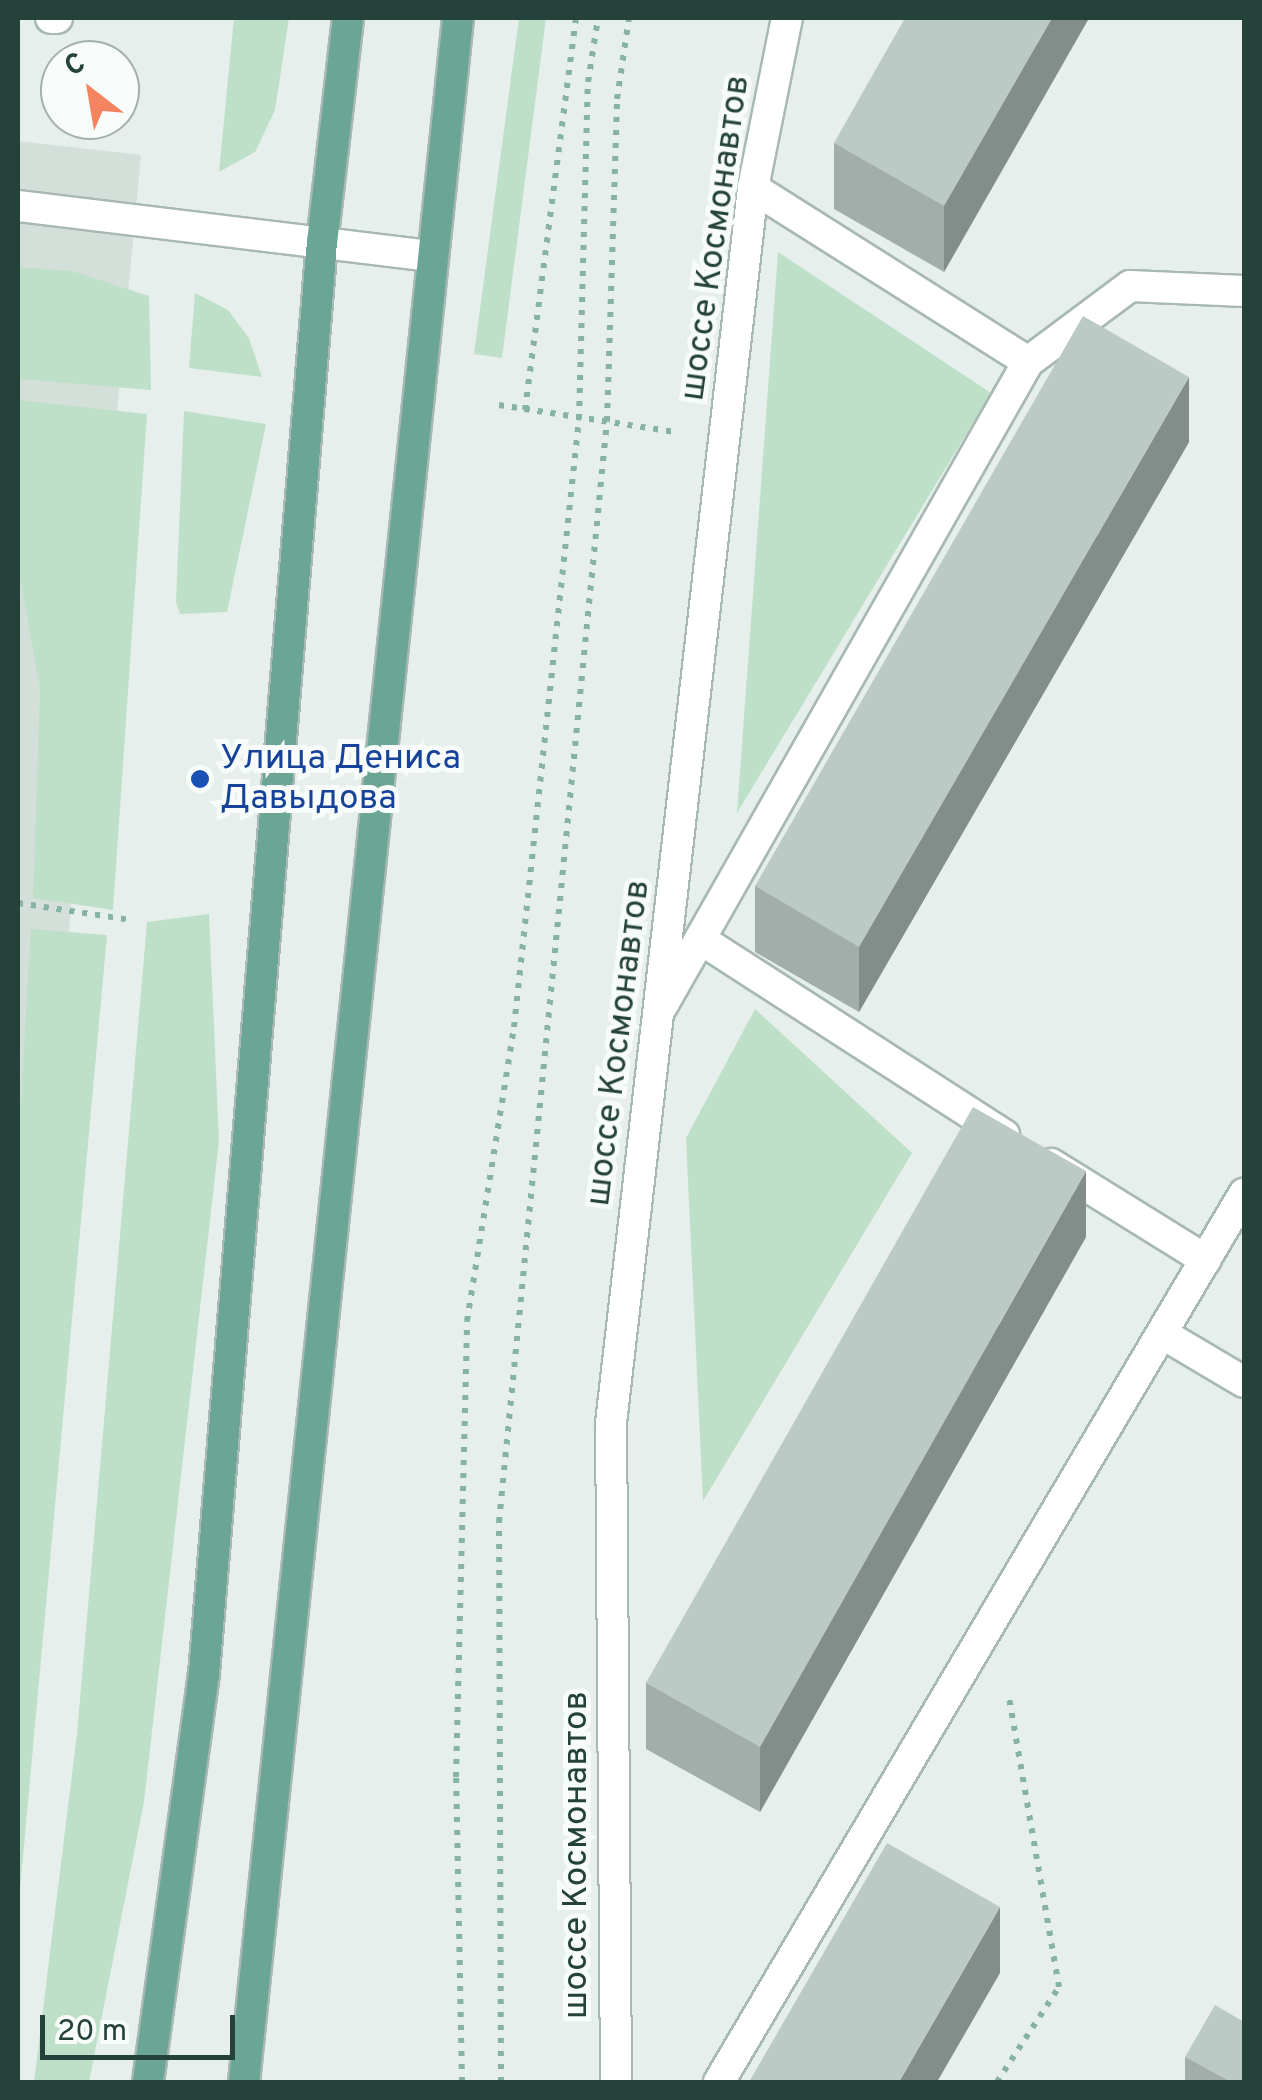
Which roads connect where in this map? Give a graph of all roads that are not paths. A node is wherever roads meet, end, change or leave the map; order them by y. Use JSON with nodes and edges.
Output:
{"nodes":[{"id":1,"x":348,"y":18,"type":"edge"},
{"id":2,"x":458,"y":18,"type":"edge"},
{"id":3,"x":787,"y":18,"type":"edge"},
{"id":4,"x":753,"y":188,"type":"junction"},
{"id":5,"x":18,"y":206,"type":"edge"},
{"id":6,"x":322,"y":244,"type":"junction"},
{"id":7,"x":433,"y":256,"type":"junction"},
{"id":8,"x":1244,"y":291,"type":"edge"},
{"id":9,"x":1028,"y":362,"type":"junction"},
{"id":10,"x":700,"y":939,"type":"junction"},
{"id":11,"x":662,"y":1006,"type":"junction"},
{"id":12,"x":1244,"y":1194,"type":"edge"},
{"id":13,"x":1206,"y":1260,"type":"junction"},
{"id":14,"x":1162,"y":1334,"type":"junction"},
{"id":15,"x":1244,"y":1382,"type":"edge"},
{"id":16,"x":148,"y":2082,"type":"edge"},
{"id":17,"x":244,"y":2082,"type":"edge"},
{"id":18,"x":616,"y":2082,"type":"edge"},
{"id":19,"x":719,"y":2082,"type":"edge"}],
"edges":[{"from":1,"to":6,"type":"main road"},
{"from":2,"to":7,"type":"main road"},
{"from":3,"to":4,"type":"street","name":"шоссе Космонавтов"},
{"from":4,"to":9,"type":"street"},
{"from":4,"to":11,"type":"street","name":"шоссе Космонавтов"},
{"from":5,"to":6,"type":"street"},
{"from":6,"to":7,"type":"street"},
{"from":6,"to":16,"type":"main road"},
{"from":7,"to":17,"type":"main road"},
{"from":8,"to":9,"type":"street"},
{"from":9,"to":10,"type":"street"},
{"from":10,"to":11,"type":"street"},
{"from":10,"to":13,"type":"street"},
{"from":11,"to":18,"type":"street","name":"шоссе Космонавтов"},
{"from":12,"to":13,"type":"street"},
{"from":13,"to":14,"type":"street"},
{"from":14,"to":15,"type":"street"},
{"from":14,"to":19,"type":"street"}]}
